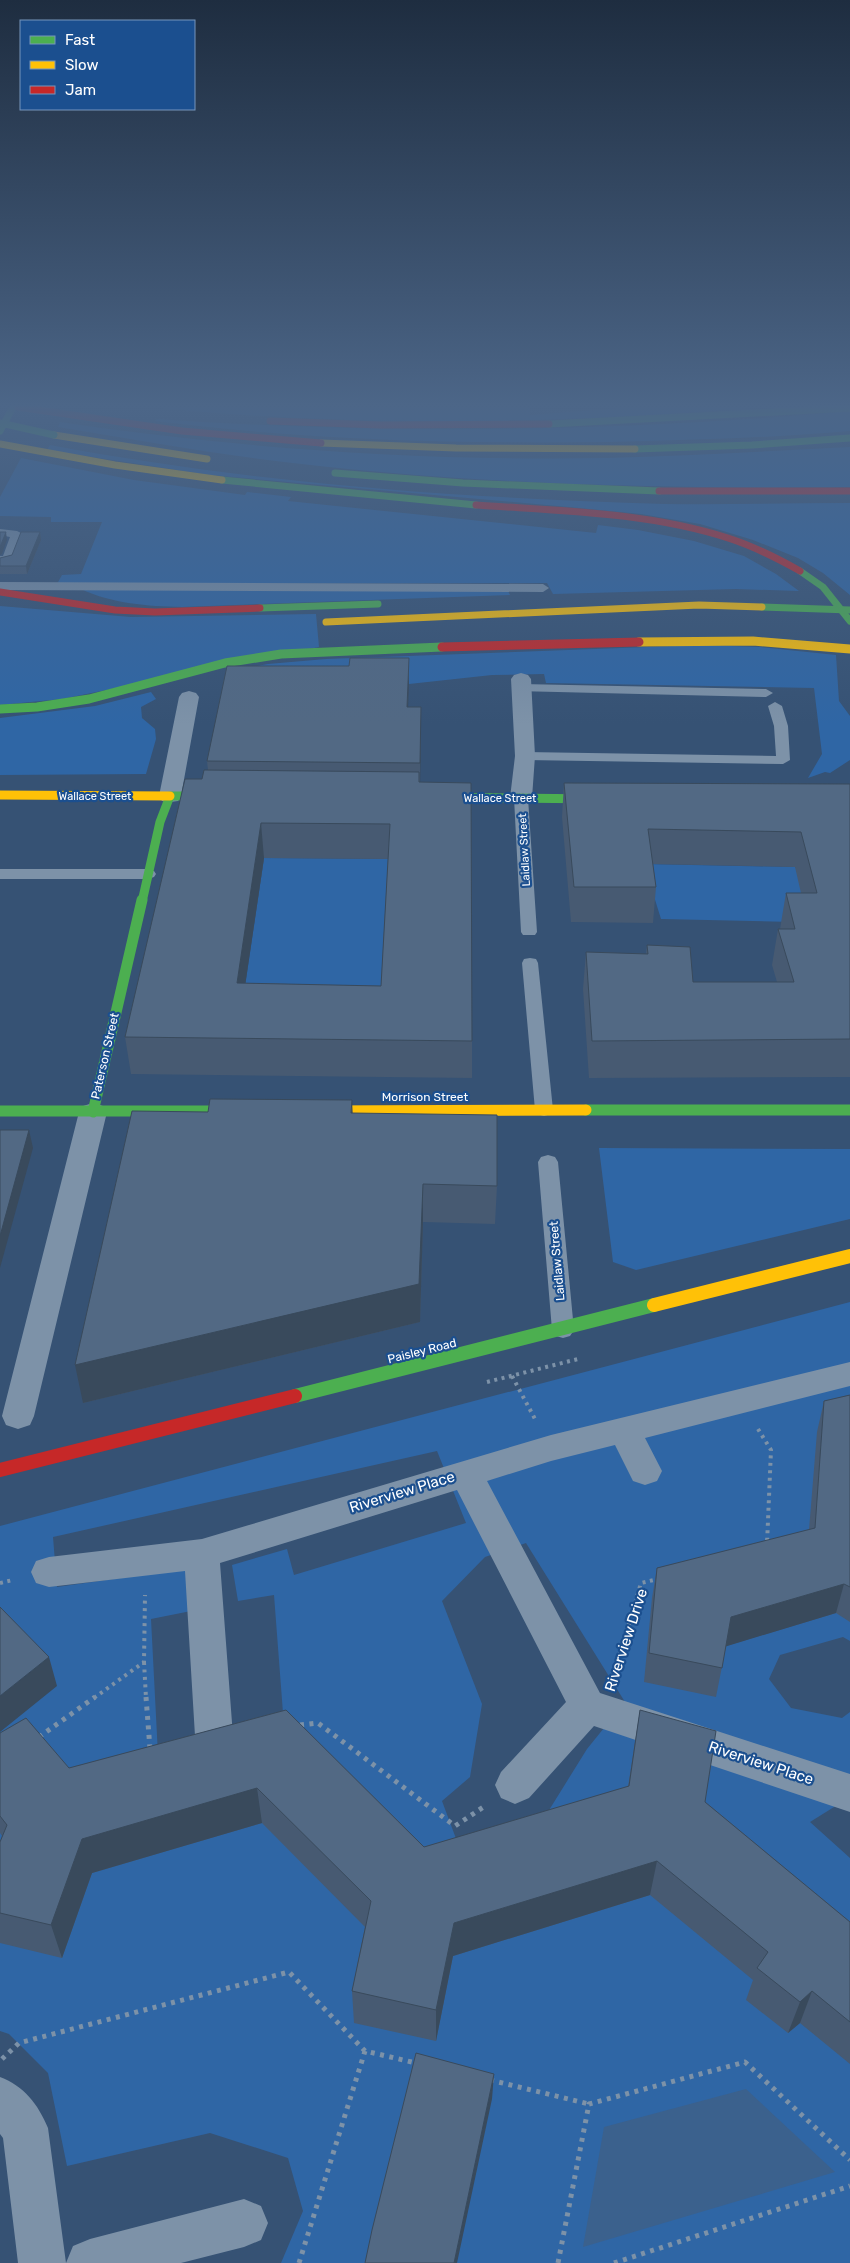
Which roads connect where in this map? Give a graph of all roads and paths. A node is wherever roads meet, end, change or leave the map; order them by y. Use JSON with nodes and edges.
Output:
{"nodes":[{"id":1,"x":574,"y":513,"type":"edge"},
{"id":2,"x":0,"y":532,"type":"edge"},
{"id":3,"x":0,"y":560,"type":"edge"},
{"id":4,"x":0,"y":586,"type":"edge"},
{"id":5,"x":0,"y":592,"type":"edge"},
{"id":6,"x":546,"y":592,"type":"joint"},
{"id":7,"x":815,"y":597,"type":"dead end"},
{"id":8,"x":493,"y":600,"type":"dead end"},
{"id":9,"x":850,"y":600,"type":"edge"},
{"id":10,"x":383,"y":604,"type":"dead end"},
{"id":11,"x":850,"y":610,"type":"edge"},
{"id":12,"x":850,"y":621,"type":"edge"},
{"id":13,"x":326,"y":622,"type":"dead end"},
{"id":14,"x":739,"y":629,"type":"dead end"},
{"id":15,"x":455,"y":635,"type":"dead end"},
{"id":16,"x":405,"y":637,"type":"dead end"},
{"id":17,"x":849,"y":649,"type":"edge"},
{"id":18,"x":521,"y":684,"type":"joint"},
{"id":19,"x":766,"y":693,"type":"dead end"},
{"id":20,"x":189,"y":697,"type":"dead end"},
{"id":21,"x":775,"y":706,"type":"dead end"},
{"id":22,"x":0,"y":709,"type":"edge"},
{"id":23,"x":525,"y":756,"type":"junction"},
{"id":24,"x":0,"y":795,"type":"edge"},
{"id":25,"x":170,"y":796,"type":"junction"},
{"id":26,"x":229,"y":796,"type":"edge"},
{"id":27,"x":424,"y":797,"type":"edge"},
{"id":28,"x":521,"y":798,"type":"junction"},
{"id":29,"x":610,"y":799,"type":"edge"},
{"id":30,"x":0,"y":874,"type":"edge"},
{"id":31,"x":148,"y":874,"type":"junction"},
{"id":32,"x":529,"y":932,"type":"dead end"},
{"id":33,"x":530,"y":963,"type":"dead end"},
{"id":34,"x":0,"y":1110,"type":"edge"},
{"id":35,"x":544,"y":1110,"type":"junction"},
{"id":36,"x":850,"y":1110,"type":"edge"},
{"id":37,"x":259,"y":1111,"type":"edge"},
{"id":38,"x":308,"y":1111,"type":"edge"},
{"id":39,"x":93,"y":1112,"type":"junction"},
{"id":40,"x":548,"y":1162,"type":"dead end"},
{"id":41,"x":850,"y":1256,"type":"edge"},
{"id":42,"x":563,"y":1330,"type":"junction"},
{"id":43,"x":497,"y":1346,"type":"junction"},
{"id":44,"x":850,"y":1374,"type":"edge"},
{"id":45,"x":740,"y":1401,"type":"junction"},
{"id":46,"x":9,"y":1417,"type":"edge"},
{"id":47,"x":624,"y":1430,"type":"junction"},
{"id":48,"x":551,"y":1448,"type":"junction"},
{"id":49,"x":0,"y":1470,"type":"edge"},
{"id":50,"x":645,"y":1471,"type":"dead end"},
{"id":51,"x":465,"y":1473,"type":"junction"},
{"id":52,"x":766,"y":1551,"type":"edge"},
{"id":53,"x":202,"y":1554,"type":"junction"},
{"id":54,"x":50,"y":1572,"type":"joint"},
{"id":55,"x":660,"y":1578,"type":"edge"},
{"id":56,"x":0,"y":1583,"type":"edge"},
{"id":57,"x":145,"y":1589,"type":"dead end"},
{"id":58,"x":144,"y":1662,"type":"junction"},
{"id":59,"x":595,"y":1709,"type":"junction"},
{"id":60,"x":290,"y":1727,"type":"edge"},
{"id":61,"x":214,"y":1736,"type":"edge"},
{"id":62,"x":32,"y":1742,"type":"edge"},
{"id":63,"x":151,"y":1759,"type":"edge"},
{"id":64,"x":516,"y":1785,"type":"joint"},
{"id":65,"x":850,"y":1793,"type":"edge"},
{"id":66,"x":365,"y":2051,"type":"junction"},
{"id":67,"x":0,"y":2061,"type":"edge"},
{"id":68,"x":421,"y":2064,"type":"edge"},
{"id":69,"x":486,"y":2079,"type":"edge"},
{"id":70,"x":0,"y":2099,"type":"edge"},
{"id":71,"x":589,"y":2104,"type":"junction"},
{"id":72,"x":850,"y":2160,"type":"edge"},
{"id":73,"x":850,"y":2186,"type":"edge"},
{"id":74,"x":244,"y":2222,"type":"dead end"},
{"id":75,"x":42,"y":2263,"type":"edge"},
{"id":76,"x":90,"y":2263,"type":"edge"},
{"id":77,"x":299,"y":2263,"type":"edge"},
{"id":78,"x":558,"y":2263,"type":"edge"},
{"id":79,"x":614,"y":2263,"type":"edge"}],
"edges":[{"from":1,"to":12,"type":"main road"},
{"from":2,"to":3,"type":"lane"},
{"from":4,"to":6,"type":"lane"},
{"from":5,"to":10,"type":"main road"},
{"from":6,"to":8,"type":"main road"},
{"from":7,"to":9,"type":"main road"},
{"from":11,"to":13,"type":"main road","bridge":true},
{"from":14,"to":17,"type":"main road"},
{"from":15,"to":16,"type":"main road"},
{"from":17,"to":22,"type":"main road"},
{"from":18,"to":19,"type":"lane"},
{"from":18,"to":23,"type":"street","name":"Laidlaw Street"},
{"from":20,"to":25,"type":"street","name":"Paterson Street"},
{"from":21,"to":23,"type":"lane"},
{"from":23,"to":28,"type":"street","name":"Laidlaw Street"},
{"from":24,"to":25,"type":"main road","name":"Wallace Street"},
{"from":25,"to":26,"type":"main road","name":"Wallace Street"},
{"from":25,"to":31,"type":"main road","name":"Paterson Street"},
{"from":27,"to":28,"type":"main road","name":"Wallace Street"},
{"from":28,"to":29,"type":"main road","name":"Wallace Street"},
{"from":28,"to":32,"type":"lane","name":"Laidlaw Street"},
{"from":30,"to":31,"type":"lane"},
{"from":31,"to":39,"type":"main road","name":"Paterson Street"},
{"from":33,"to":35,"type":"lane"},
{"from":34,"to":39,"type":"main road"},
{"from":35,"to":36,"type":"main road","name":"Morrison Street"},
{"from":35,"to":38,"type":"main road","name":"Morrison Street"},
{"from":37,"to":39,"type":"main road"},
{"from":39,"to":46,"type":"street","name":"Paterson Street"},
{"from":40,"to":42,"type":"lane","name":"Laidlaw Street"},
{"from":41,"to":42,"type":"main road","name":"Paisley Road"},
{"from":42,"to":43,"type":"main road","name":"Paisley Road"},
{"from":43,"to":48,"type":"path"},
{"from":43,"to":49,"type":"main road","name":"Paisley Road"},
{"from":44,"to":45,"type":"street"},
{"from":45,"to":47,"type":"street"},
{"from":45,"to":52,"type":"path"},
{"from":47,"to":48,"type":"street"},
{"from":47,"to":50,"type":"street"},
{"from":48,"to":51,"type":"street"},
{"from":51,"to":53,"type":"street","name":"Riverview Place"},
{"from":51,"to":59,"type":"street","name":"Riverview Place"},
{"from":53,"to":54,"type":"street","name":"Riverview Place"},
{"from":53,"to":61,"type":"street"},
{"from":54,"to":56,"type":"path"},
{"from":55,"to":59,"type":"path","name":"Riverview Drive"},
{"from":57,"to":58,"type":"path"},
{"from":58,"to":62,"type":"path"},
{"from":58,"to":63,"type":"path"},
{"from":59,"to":64,"type":"street"},
{"from":59,"to":65,"type":"street","name":"Riverview Place"},
{"from":60,"to":64,"type":"path"},
{"from":66,"to":67,"type":"path"},
{"from":66,"to":68,"type":"path"},
{"from":66,"to":77,"type":"path"},
{"from":69,"to":71,"type":"path"},
{"from":70,"to":75,"type":"street"},
{"from":71,"to":72,"type":"path"},
{"from":71,"to":78,"type":"path"},
{"from":73,"to":79,"type":"path"},
{"from":74,"to":76,"type":"street"}]}
